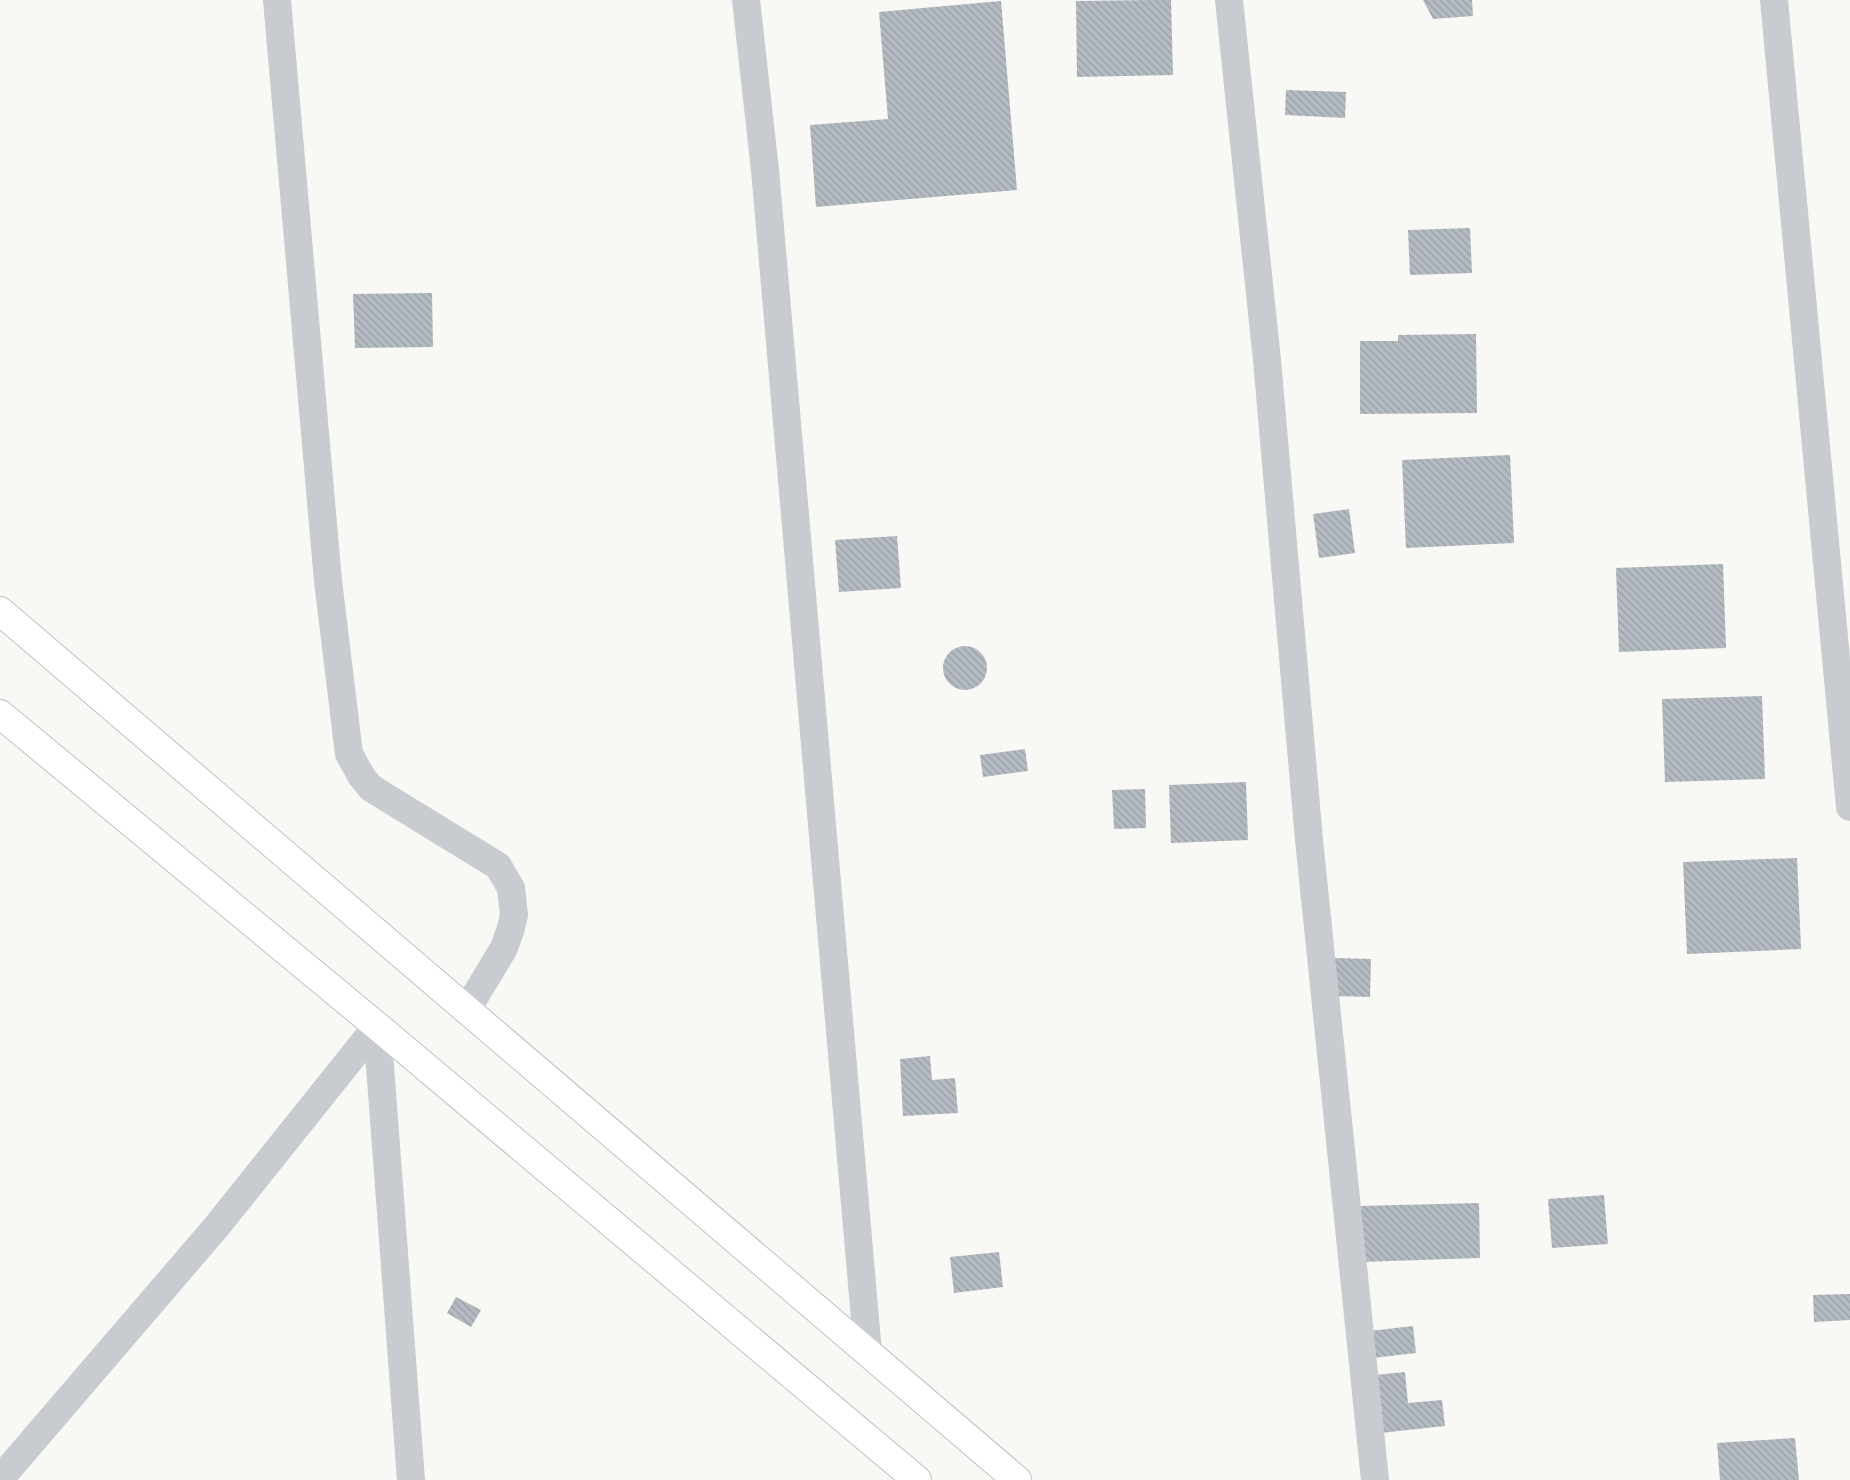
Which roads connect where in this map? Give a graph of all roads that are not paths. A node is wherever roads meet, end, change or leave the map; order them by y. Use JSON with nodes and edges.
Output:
{"nodes":[{"id":1,"x":277,"y":0,"type":"edge"},
{"id":2,"x":746,"y":0,"type":"edge"},
{"id":3,"x":1229,"y":0,"type":"edge"},
{"id":4,"x":1774,"y":0,"type":"edge"},
{"id":5,"x":0,"y":611,"type":"edge"},
{"id":6,"x":0,"y":714,"type":"edge"},
{"id":7,"x":1850,"y":808,"type":"edge"},
{"id":8,"x":466,"y":1011,"type":"junction"},
{"id":9,"x":377,"y":1026,"type":"junction"},
{"id":10,"x":868,"y":1353,"type":"junction"},
{"id":11,"x":0,"y":1479,"type":"edge"},
{"id":12,"x":411,"y":1480,"type":"edge"},
{"id":13,"x":918,"y":1480,"type":"edge"},
{"id":14,"x":1017,"y":1480,"type":"edge"},
{"id":15,"x":1375,"y":1480,"type":"edge"}],
"edges":[{"from":1,"to":8,"type":"street"},
{"from":2,"to":10,"type":"street"},
{"from":3,"to":15,"type":"street"},
{"from":4,"to":7,"type":"street"},
{"from":5,"to":8,"type":"main road"},
{"from":6,"to":9,"type":"main road"},
{"from":8,"to":10,"type":"main road"},
{"from":9,"to":11,"type":"street"},
{"from":9,"to":12,"type":"street"},
{"from":9,"to":13,"type":"main road"},
{"from":10,"to":14,"type":"main road"}]}
